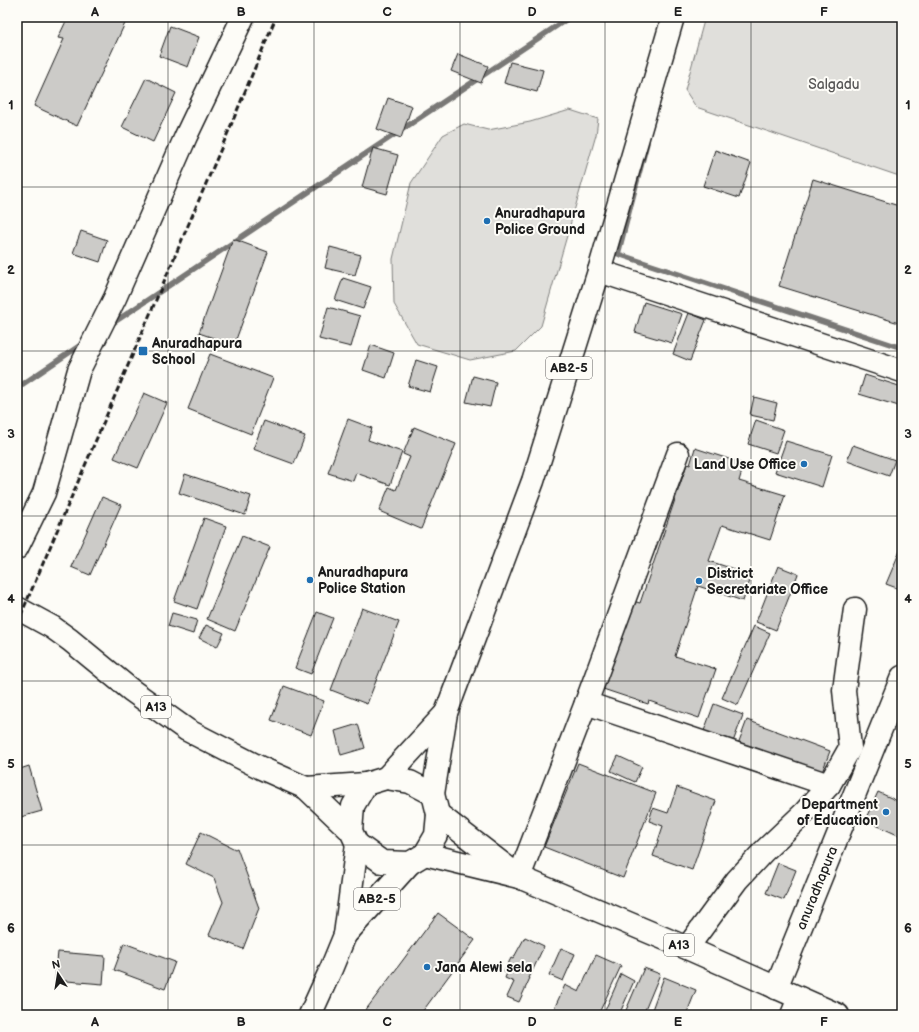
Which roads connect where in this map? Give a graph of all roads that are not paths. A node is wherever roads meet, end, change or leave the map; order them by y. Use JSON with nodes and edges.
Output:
{"nodes":[{"id":1,"x":243,"y":17,"type":"edge"},
{"id":2,"x":673,"y":17,"type":"edge"},
{"id":3,"x":599,"y":271,"type":"junction"},
{"id":4,"x":902,"y":371,"type":"edge"},
{"id":5,"x":678,"y":454,"type":"dead end"},
{"id":6,"x":17,"y":548,"type":"edge"},
{"id":7,"x":17,"y":608,"type":"edge"},
{"id":8,"x":855,"y":609,"type":"dead end"},
{"id":9,"x":902,"y":677,"type":"edge"},
{"id":10,"x":586,"y":704,"type":"junction"},
{"id":11,"x":446,"y":713,"type":"junction"},
{"id":12,"x":376,"y":781,"type":"junction"},
{"id":13,"x":829,"y":785,"type":"junction"},
{"id":14,"x":306,"y":788,"type":"junction"},
{"id":15,"x":435,"y":804,"type":"junction"},
{"id":16,"x":354,"y":838,"type":"junction"},
{"id":17,"x":418,"y":858,"type":"junction"},
{"id":18,"x":519,"y":877,"type":"junction"},
{"id":19,"x":344,"y":935,"type":"junction"},
{"id":20,"x":687,"y":948,"type":"junction"},
{"id":21,"x":776,"y":988,"type":"junction"},
{"id":22,"x":796,"y":1007,"type":"edge"},
{"id":23,"x":310,"y":1015,"type":"edge"},
{"id":24,"x":838,"y":1015,"type":"edge"}],
"edges":[{"from":1,"to":6,"type":"main road"},
{"from":2,"to":3,"type":"main road","number":"AB2-5"},
{"from":3,"to":4,"type":"main road"},
{"from":3,"to":11,"type":"main road","number":"AB2-5"},
{"from":5,"to":10,"type":"main road"},
{"from":7,"to":14,"type":"main road","number":"A13"},
{"from":8,"to":13,"type":"main road"},
{"from":9,"to":21,"type":"main road","name":"anuradhapura"},
{"from":10,"to":13,"type":"main road"},
{"from":10,"to":18,"type":"main road"},
{"from":11,"to":12,"type":"main road","number":"AB2-5"},
{"from":11,"to":15,"type":"main road","number":"AB2-5"},
{"from":12,"to":14,"type":"main road","number":"A13"},
{"from":12,"to":15,"type":"main road"},
{"from":12,"to":16,"type":"main road"},
{"from":13,"to":20,"type":"main road"},
{"from":14,"to":16,"type":"main road","number":"A13"},
{"from":15,"to":17,"type":"main road"},
{"from":15,"to":18,"type":"main road","number":"A13"},
{"from":16,"to":17,"type":"main road"},
{"from":16,"to":19,"type":"main road","number":"AB2-5"},
{"from":17,"to":18,"type":"main road","number":"A13"},
{"from":17,"to":19,"type":"main road","number":"AB2-5"},
{"from":18,"to":20,"type":"main road","number":"A13"},
{"from":19,"to":23,"type":"main road","number":"AB2-5"},
{"from":20,"to":21,"type":"main road","number":"A13"},
{"from":21,"to":22,"type":"main road","number":"A13"},
{"from":22,"to":24,"type":"main road","number":"A13"}]}
